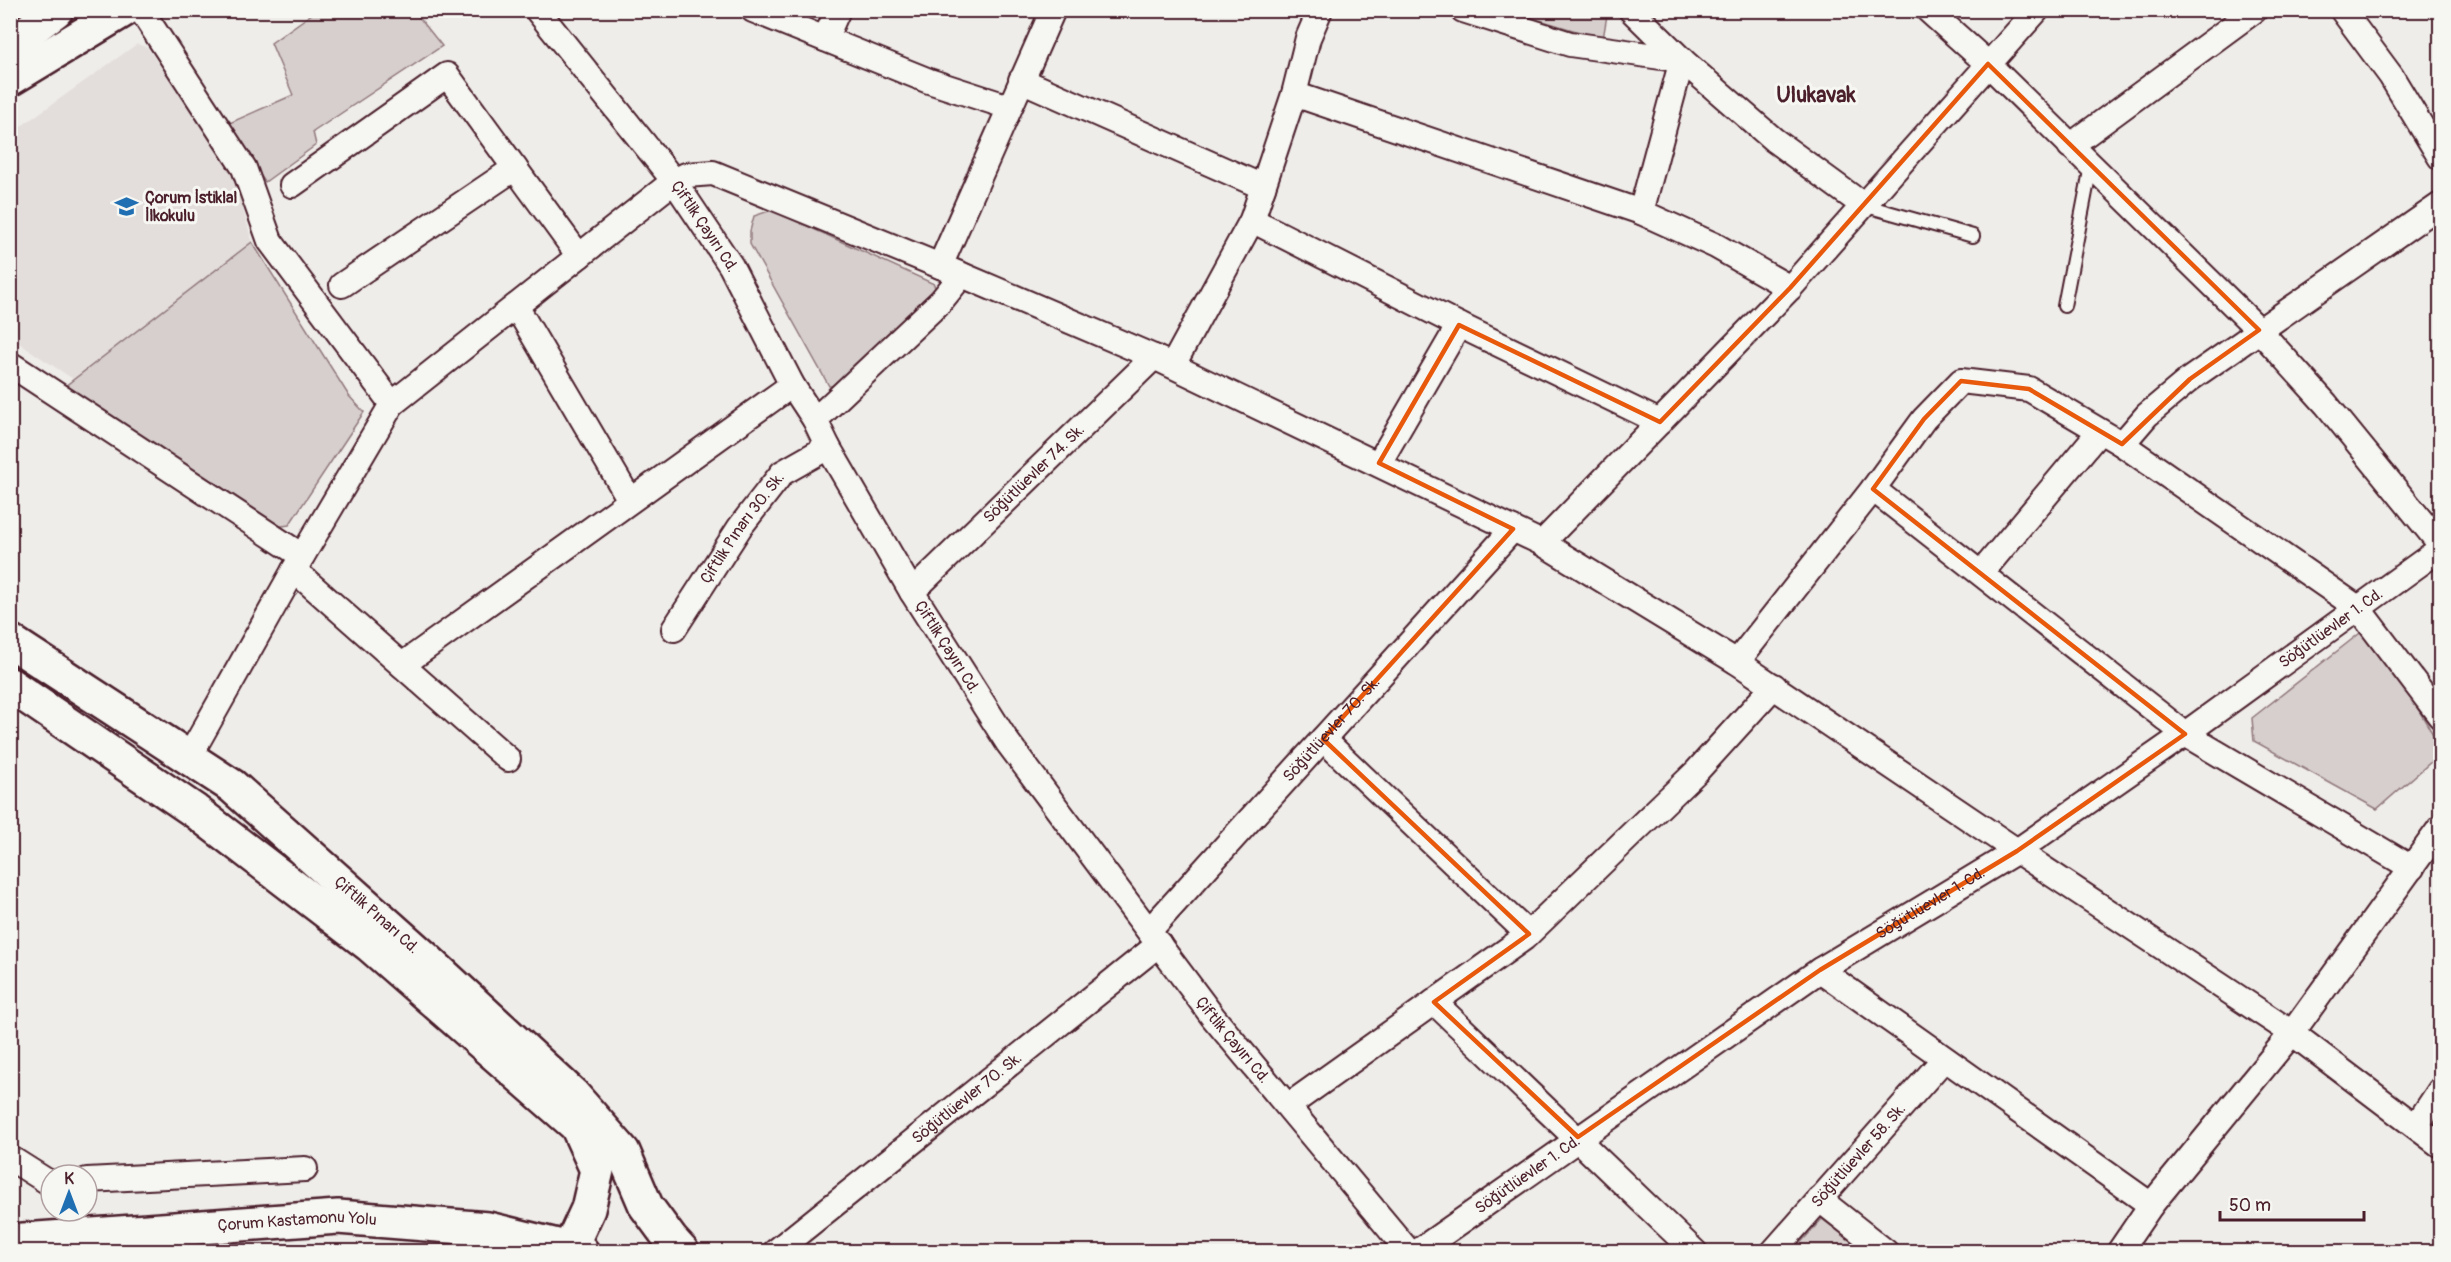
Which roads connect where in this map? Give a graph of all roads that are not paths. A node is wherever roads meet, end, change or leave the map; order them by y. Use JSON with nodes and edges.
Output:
{"nodes":[{"id":1,"x":56,"y":10,"type":"edge"},
{"id":2,"x":124,"y":10,"type":"edge"},
{"id":3,"x":141,"y":10,"type":"edge"},
{"id":4,"x":537,"y":10,"type":"edge"},
{"id":5,"x":753,"y":10,"type":"edge"},
{"id":6,"x":838,"y":10,"type":"edge"},
{"id":7,"x":1053,"y":10,"type":"edge"},
{"id":8,"x":1320,"y":10,"type":"edge"},
{"id":9,"x":1463,"y":10,"type":"edge"},
{"id":10,"x":1631,"y":10,"type":"edge"},
{"id":11,"x":1928,"y":10,"type":"edge"},
{"id":12,"x":2037,"y":10,"type":"edge"},
{"id":13,"x":2255,"y":10,"type":"edge"},
{"id":14,"x":2342,"y":10,"type":"edge"},
{"id":15,"x":825,"y":39,"type":"junction"},
{"id":16,"x":10,"y":45,"type":"edge"},
{"id":17,"x":1682,"y":60,"type":"junction"},
{"id":18,"x":1988,"y":64,"type":"junction"},
{"id":19,"x":10,"y":79,"type":"edge"},
{"id":20,"x":1021,"y":80,"type":"junction"},
{"id":21,"x":1294,"y":94,"type":"junction"},
{"id":22,"x":1009,"y":107,"type":"junction"},
{"id":23,"x":2070,"y":146,"type":"junction"},
{"id":24,"x":2440,"y":157,"type":"edge"},
{"id":25,"x":2091,"y":166,"type":"junction"},
{"id":26,"x":515,"y":168,"type":"junction"},
{"id":27,"x":674,"y":181,"type":"junction"},
{"id":28,"x":292,"y":185,"type":"dead end"},
{"id":29,"x":1263,"y":186,"type":"junction"},
{"id":30,"x":1863,"y":204,"type":"junction"},
{"id":31,"x":2440,"y":205,"type":"edge"},
{"id":32,"x":1641,"y":212,"type":"junction"},
{"id":33,"x":1252,"y":220,"type":"junction"},
{"id":34,"x":1973,"y":236,"type":"dead end"},
{"id":35,"x":579,"y":256,"type":"junction"},
{"id":36,"x":951,"y":270,"type":"junction"},
{"id":37,"x":342,"y":285,"type":"dead end"},
{"id":38,"x":1790,"y":288,"type":"junction"},
{"id":39,"x":516,"y":306,"type":"junction"},
{"id":40,"x":2064,"y":306,"type":"dead end"},
{"id":41,"x":1459,"y":325,"type":"junction"},
{"id":42,"x":2259,"y":330,"type":"junction"},
{"id":43,"x":1164,"y":361,"type":"junction"},
{"id":44,"x":10,"y":364,"type":"edge"},
{"id":45,"x":792,"y":385,"type":"junction"},
{"id":46,"x":392,"y":404,"type":"junction"},
{"id":47,"x":815,"y":420,"type":"junction"},
{"id":48,"x":1660,"y":422,"type":"junction"},
{"id":49,"x":2100,"y":432,"type":"junction"},
{"id":50,"x":2122,"y":444,"type":"junction"},
{"id":51,"x":828,"y":447,"type":"junction"},
{"id":52,"x":1378,"y":463,"type":"junction"},
{"id":53,"x":1873,"y":489,"type":"junction"},
{"id":54,"x":630,"y":500,"type":"junction"},
{"id":55,"x":1513,"y":529,"type":"junction"},
{"id":56,"x":1542,"y":543,"type":"junction"},
{"id":57,"x":2440,"y":544,"type":"edge"},
{"id":58,"x":2440,"y":549,"type":"edge"},
{"id":59,"x":298,"y":563,"type":"junction"},
{"id":60,"x":1982,"y":572,"type":"junction"},
{"id":61,"x":912,"y":592,"type":"junction"},
{"id":62,"x":2358,"y":608,"type":"junction"},
{"id":63,"x":674,"y":629,"type":"dead end"},
{"id":64,"x":10,"y":641,"type":"edge"},
{"id":65,"x":1737,"y":662,"type":"junction"},
{"id":66,"x":402,"y":665,"type":"junction"},
{"id":67,"x":10,"y":685,"type":"edge"},
{"id":68,"x":1774,"y":686,"type":"junction"},
{"id":69,"x":2440,"y":716,"type":"edge"},
{"id":70,"x":2185,"y":734,"type":"junction"},
{"id":71,"x":1323,"y":739,"type":"junction"},
{"id":72,"x":189,"y":757,"type":"junction"},
{"id":73,"x":508,"y":759,"type":"dead end"},
{"id":74,"x":2440,"y":828,"type":"edge"},
{"id":75,"x":2017,"y":851,"type":"junction"},
{"id":76,"x":2412,"y":868,"type":"junction"},
{"id":77,"x":1528,"y":934,"type":"junction"},
{"id":78,"x":1154,"y":938,"type":"junction"},
{"id":79,"x":1820,"y":970,"type":"junction"},
{"id":80,"x":1434,"y":1002,"type":"junction"},
{"id":81,"x":2292,"y":1033,"type":"junction"},
{"id":82,"x":1944,"y":1059,"type":"junction"},
{"id":83,"x":2440,"y":1090,"type":"edge"},
{"id":84,"x":1288,"y":1106,"type":"junction"},
{"id":85,"x":2416,"y":1126,"type":"junction"},
{"id":86,"x":1578,"y":1137,"type":"junction"},
{"id":87,"x":2440,"y":1145,"type":"edge"},
{"id":88,"x":10,"y":1158,"type":"edge"},
{"id":89,"x":304,"y":1170,"type":"dead end"},
{"id":90,"x":39,"y":1176,"type":"edge"},
{"id":91,"x":99,"y":1179,"type":"edge"},
{"id":92,"x":1819,"y":1199,"type":"junction"},
{"id":93,"x":2151,"y":1205,"type":"junction"},
{"id":94,"x":10,"y":1241,"type":"edge"},
{"id":95,"x":576,"y":1250,"type":"edge"},
{"id":96,"x":682,"y":1251,"type":"edge"},
{"id":97,"x":775,"y":1251,"type":"edge"},
{"id":98,"x":1409,"y":1251,"type":"edge"},
{"id":99,"x":1417,"y":1251,"type":"edge"},
{"id":100,"x":1695,"y":1251,"type":"edge"},
{"id":101,"x":1773,"y":1251,"type":"edge"},
{"id":102,"x":1886,"y":1251,"type":"edge"},
{"id":103,"x":2119,"y":1251,"type":"edge"}],
"edges":[{"from":1,"to":16,"type":"main road"},
{"from":2,"to":19,"type":"main road"},
{"from":3,"to":46,"type":"street"},
{"from":4,"to":27,"type":"street","name":"Çiftlik Çayırı Cd."},
{"from":5,"to":15,"type":"street"},
{"from":6,"to":15,"type":"street"},
{"from":7,"to":20,"type":"street"},
{"from":8,"to":21,"type":"street","name":"Söğütlüevler 74. Sk."},
{"from":9,"to":17,"type":"street"},
{"from":10,"to":17,"type":"street"},
{"from":11,"to":18,"type":"street"},
{"from":12,"to":18,"type":"street"},
{"from":13,"to":23,"type":"street"},
{"from":14,"to":24,"type":"street"},
{"from":15,"to":22,"type":"street"},
{"from":17,"to":30,"type":"street"},
{"from":17,"to":32,"type":"street"},
{"from":18,"to":23,"type":"street"},
{"from":18,"to":30,"type":"street"},
{"from":20,"to":22,"type":"street"},
{"from":20,"to":29,"type":"street"},
{"from":21,"to":29,"type":"street","name":"Söğütlüevler 74. Sk."},
{"from":21,"to":32,"type":"street"},
{"from":22,"to":36,"type":"street"},
{"from":23,"to":25,"type":"street"},
{"from":25,"to":40,"type":"lane"},
{"from":25,"to":42,"type":"street"},
{"from":26,"to":28,"type":"street"},
{"from":26,"to":35,"type":"street"},
{"from":26,"to":37,"type":"street"},
{"from":27,"to":35,"type":"street"},
{"from":27,"to":36,"type":"street"},
{"from":27,"to":45,"type":"street","name":"Çiftlik Çayırı Cd."},
{"from":29,"to":33,"type":"street","name":"Söğütlüevler 74. Sk."},
{"from":30,"to":34,"type":"lane"},
{"from":30,"to":38,"type":"street"},
{"from":31,"to":42,"type":"street"},
{"from":32,"to":38,"type":"street"},
{"from":33,"to":41,"type":"street"},
{"from":33,"to":43,"type":"street","name":"Söğütlüevler 74. Sk."},
{"from":35,"to":39,"type":"street"},
{"from":36,"to":43,"type":"street"},
{"from":36,"to":47,"type":"street"},
{"from":38,"to":48,"type":"street"},
{"from":39,"to":46,"type":"street"},
{"from":39,"to":54,"type":"street"},
{"from":41,"to":48,"type":"street"},
{"from":41,"to":52,"type":"street"},
{"from":42,"to":50,"type":"street"},
{"from":42,"to":57,"type":"street"},
{"from":43,"to":52,"type":"street"},
{"from":43,"to":61,"type":"street","name":"Söğütlüevler 74. Sk."},
{"from":44,"to":59,"type":"street"},
{"from":45,"to":47,"type":"street","name":"Çiftlik Çayırı Cd."},
{"from":45,"to":54,"type":"street"},
{"from":46,"to":59,"type":"street"},
{"from":47,"to":51,"type":"street","name":"Çiftlik Çayırı Cd."},
{"from":48,"to":56,"type":"street"},
{"from":49,"to":50,"type":"street"},
{"from":49,"to":53,"type":"street"},
{"from":49,"to":60,"type":"street"},
{"from":50,"to":62,"type":"street"},
{"from":51,"to":61,"type":"street","name":"Çiftlik Çayırı Cd."},
{"from":51,"to":63,"type":"street","name":"Çiftlik Pınarı 30. Sk."},
{"from":52,"to":55,"type":"street"},
{"from":53,"to":60,"type":"street"},
{"from":53,"to":65,"type":"street"},
{"from":54,"to":66,"type":"street"},
{"from":55,"to":56,"type":"street"},
{"from":55,"to":71,"type":"street","name":"Söğütlüevler 70. Sk."},
{"from":56,"to":65,"type":"street"},
{"from":58,"to":62,"type":"street","name":"Söğütlüevler 1. Cd."},
{"from":59,"to":66,"type":"street"},
{"from":59,"to":72,"type":"street"},
{"from":60,"to":70,"type":"street"},
{"from":61,"to":78,"type":"street","name":"Çiftlik Çayırı Cd."},
{"from":62,"to":69,"type":"street"},
{"from":62,"to":70,"type":"street","name":"Söğütlüevler 1. Cd."},
{"from":64,"to":72,"type":"main road","name":"Çiftlik Pınarı Cd."},
{"from":65,"to":68,"type":"street"},
{"from":66,"to":73,"type":"street"},
{"from":67,"to":95,"type":"main road","name":"Çiftlik Pınarı Cd."},
{"from":68,"to":75,"type":"street"},
{"from":68,"to":77,"type":"street"},
{"from":70,"to":75,"type":"street","name":"Söğütlüevler 1. Cd."},
{"from":70,"to":76,"type":"street"},
{"from":71,"to":77,"type":"street"},
{"from":71,"to":78,"type":"street","name":"Söğütlüevler 70. Sk."},
{"from":72,"to":96,"type":"main road","name":"Çiftlik Pınarı Cd."},
{"from":74,"to":76,"type":"street"},
{"from":75,"to":79,"type":"street","name":"Söğütlüevler 1. Cd."},
{"from":75,"to":81,"type":"street"},
{"from":76,"to":81,"type":"street"},
{"from":77,"to":80,"type":"street"},
{"from":78,"to":84,"type":"street","name":"Çiftlik Çayırı Cd."},
{"from":78,"to":97,"type":"street","name":"Söğütlüevler 70. Sk."},
{"from":79,"to":82,"type":"street"},
{"from":79,"to":86,"type":"street","name":"Söğütlüevler 1. Cd."},
{"from":80,"to":84,"type":"street"},
{"from":80,"to":86,"type":"street"},
{"from":81,"to":85,"type":"street"},
{"from":81,"to":93,"type":"street"},
{"from":82,"to":92,"type":"street","name":"Söğütlüevler 58. Sk."},
{"from":82,"to":93,"type":"street"},
{"from":83,"to":85,"type":"street"},
{"from":84,"to":98,"type":"street","name":"Çiftlik Çayırı Cd."},
{"from":85,"to":87,"type":"street"},
{"from":86,"to":99,"type":"street","name":"Söğütlüevler 1. Cd."},
{"from":86,"to":100,"type":"street"},
{"from":88,"to":90,"type":"street"},
{"from":89,"to":91,"type":"street"},
{"from":92,"to":101,"type":"street","name":"Söğütlüevler 58. Sk."},
{"from":92,"to":102,"type":"street"},
{"from":93,"to":103,"type":"street"},
{"from":94,"to":95,"type":"main road","name":"Çorum Kastamonu Yolu"}]}
